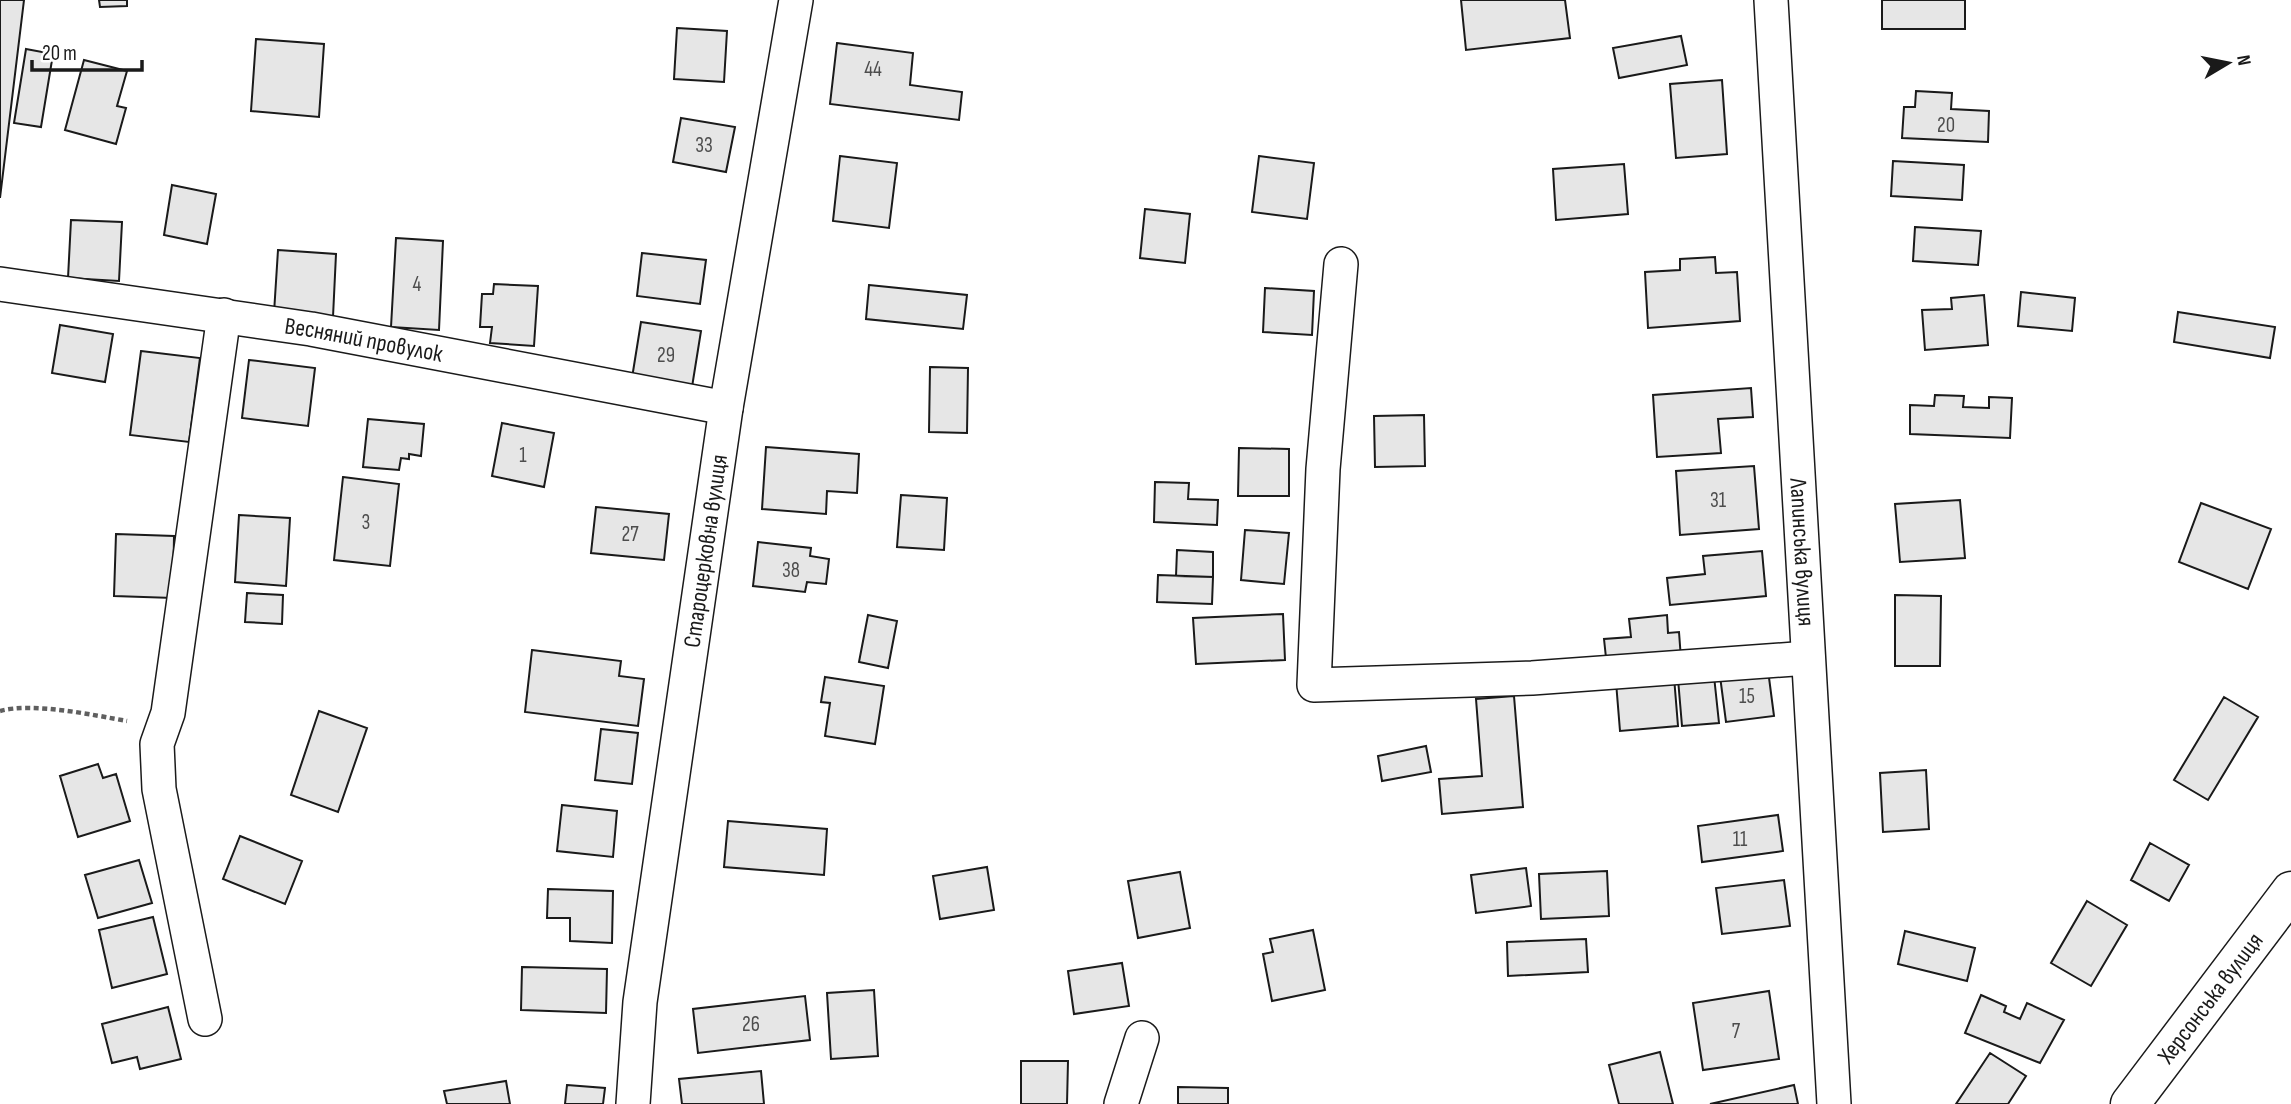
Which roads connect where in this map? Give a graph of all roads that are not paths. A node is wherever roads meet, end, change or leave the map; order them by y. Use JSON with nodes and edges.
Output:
{"nodes":[{"id":1,"x":796,"y":0,"type":"edge"},
{"id":2,"x":1771,"y":0,"type":"edge"},
{"id":3,"x":1341,"y":264,"type":"dead end"},
{"id":4,"x":0,"y":284,"type":"edge"},
{"id":5,"x":224,"y":316,"type":"junction"},
{"id":6,"x":726,"y":408,"type":"junction"},
{"id":7,"x":1808,"y":658,"type":"junction"},
{"id":8,"x":2291,"y":891,"type":"edge"},
{"id":9,"x":205,"y":1018,"type":"dead end"},
{"id":10,"x":1142,"y":1038,"type":"dead end"},
{"id":11,"x":633,"y":1104,"type":"edge"},
{"id":12,"x":1121,"y":1104,"type":"edge"},
{"id":13,"x":1834,"y":1104,"type":"edge"},
{"id":14,"x":2130,"y":1104,"type":"edge"}],
"edges":[{"from":1,"to":6,"type":"street","name":"Староцерковна вулиця"},
{"from":2,"to":7,"type":"street","name":"Лапинська вулиця"},
{"from":3,"to":7,"type":"street"},
{"from":4,"to":5,"type":"street","name":"Весняний провулок"},
{"from":5,"to":6,"type":"street","name":"Весняний провулок"},
{"from":5,"to":9,"type":"street"},
{"from":6,"to":11,"type":"street","name":"Староцерковна вулиця"},
{"from":7,"to":13,"type":"street","name":"Лапинська вулиця"},
{"from":8,"to":14,"type":"main road","name":"Херсонська вулиця"},
{"from":10,"to":12,"type":"street"}]}
